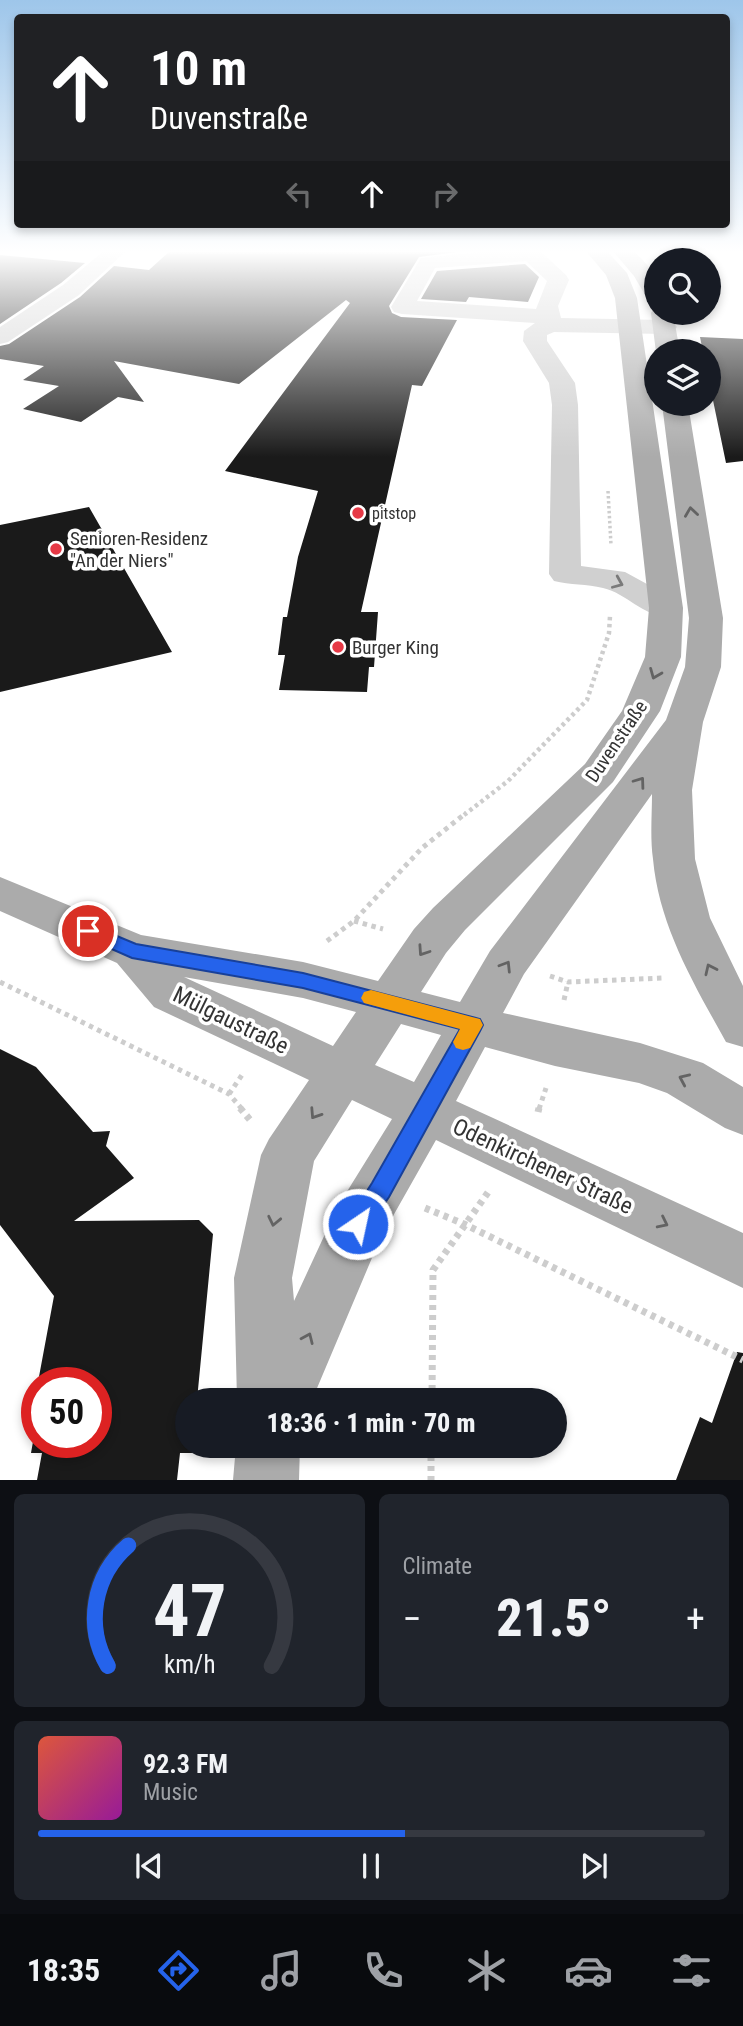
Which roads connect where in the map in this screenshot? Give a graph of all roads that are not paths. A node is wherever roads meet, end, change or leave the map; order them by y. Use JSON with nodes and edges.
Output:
{"nodes":[{"id":1,"x":27,"y":319,"type":"edge"},
{"id":2,"x":530,"y":319,"type":"edge"},
{"id":3,"x":629,"y":319,"type":"edge"},
{"id":4,"x":550,"y":321,"type":"junction"},
{"id":5,"x":630,"y":325,"type":"junction"},
{"id":6,"x":665,"y":331,"type":"edge"},
{"id":7,"x":0,"y":337,"type":"edge"},
{"id":8,"x":677,"y":416,"type":"edge"},
{"id":9,"x":666,"y":608,"type":"junction"},
{"id":10,"x":684,"y":722,"type":"junction"},
{"id":11,"x":0,"y":892,"type":"edge"},
{"id":12,"x":132,"y":951,"type":"junction"},
{"id":13,"x":388,"y":1002,"type":"junction"},
{"id":14,"x":472,"y":1025,"type":"junction"},
{"id":15,"x":743,"y":1028,"type":"edge"},
{"id":16,"x":342,"y":1073,"type":"junction"},
{"id":17,"x":424,"y":1111,"type":"junction"},
{"id":18,"x":743,"y":1113,"type":"edge"},
{"id":19,"x":743,"y":1261,"type":"edge"},
{"id":20,"x":267,"y":1388,"type":"edge"},
{"id":21,"x":285,"y":1388,"type":"edge"},
{"id":22,"x":267,"y":1458,"type":"edge"},
{"id":23,"x":266,"y":1480,"type":"edge"}],
"edges":[{"from":1,"to":7,"type":"street"},
{"from":2,"to":4,"type":"street"},
{"from":3,"to":5,"type":"main road","name":"Duvenstraße"},
{"from":4,"to":5,"type":"street"},
{"from":4,"to":9,"type":"street","one_way":true},
{"from":5,"to":6,"type":"street"},
{"from":5,"to":9,"type":"main road","name":"Duvenstraße"},
{"from":10,"to":8,"type":"main road","one_way":true},
{"from":9,"to":13,"type":"main road","name":"Duvenstraße","one_way":true},
{"from":14,"to":10,"type":"main road","one_way":true},
{"from":15,"to":10,"type":"main road","one_way":true},
{"from":11,"to":12,"type":"main road","name":"Mülgaustraße"},
{"from":12,"to":13,"type":"main road","name":"Mülgaustraße"},
{"from":12,"to":16,"type":"main road","name":"Mülgaustraße"},
{"from":13,"to":14,"type":"main road","name":"Mülgaustraße"},
{"from":13,"to":16,"type":"main road","name":"Duvenstraße"},
{"from":14,"to":17,"type":"main road"},
{"from":18,"to":14,"type":"main road","one_way":true},
{"from":16,"to":17,"type":"main road","name":"Odenkirchener Straße"},
{"from":16,"to":20,"type":"main road","name":"Duvenstraße","one_way":true},
{"from":17,"to":19,"type":"main road","name":"Odenkirchener Straße","one_way":true},
{"from":21,"to":17,"type":"main road","one_way":true},
{"from":22,"to":23,"type":"main road"}]}
